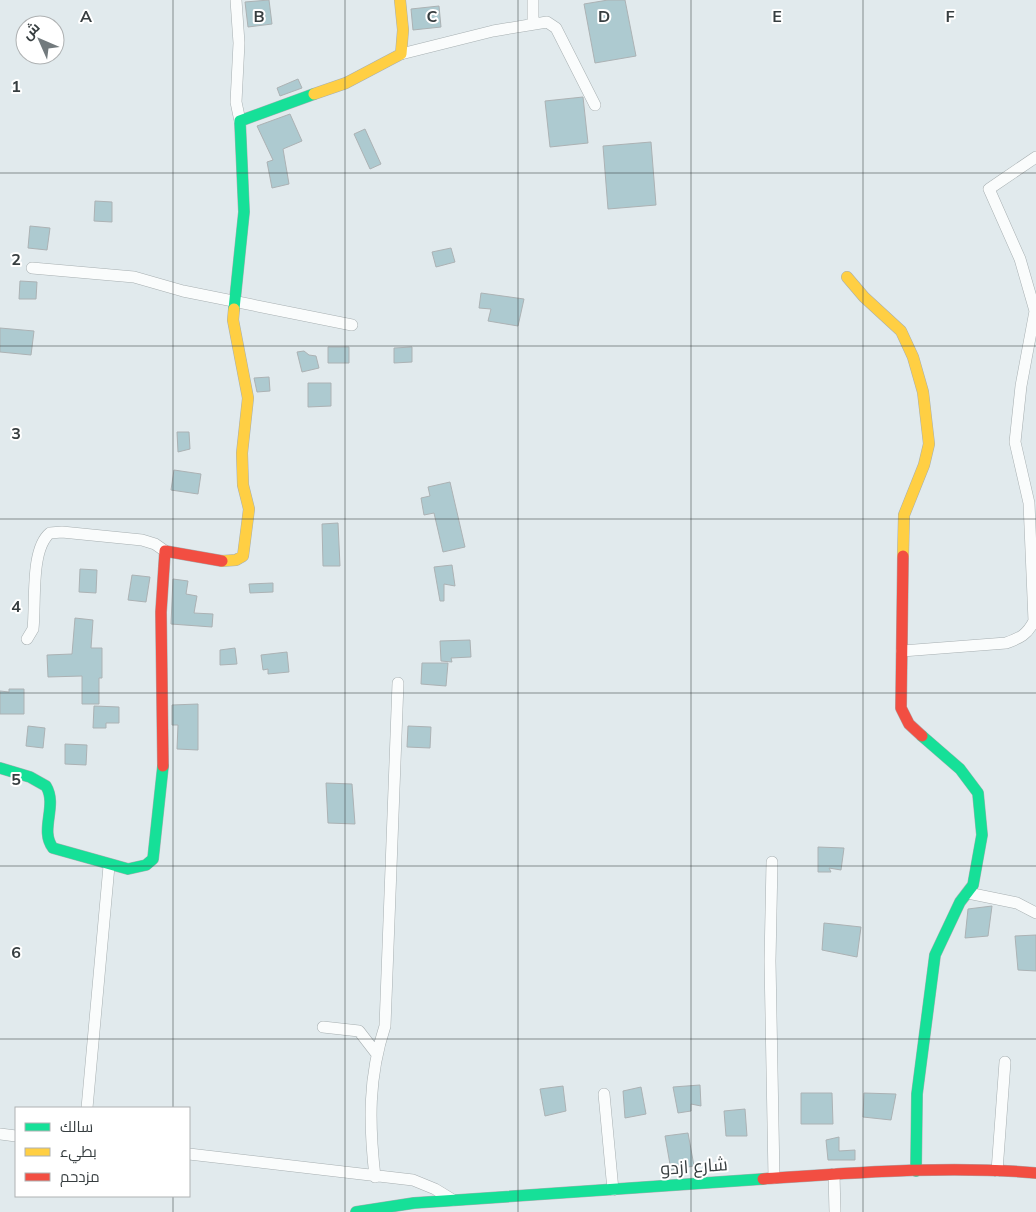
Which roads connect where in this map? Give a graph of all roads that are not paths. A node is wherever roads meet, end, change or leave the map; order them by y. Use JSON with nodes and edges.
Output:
{"nodes":[{"id":1,"x":236,"y":0,"type":"edge"},
{"id":2,"x":400,"y":0,"type":"edge"},
{"id":3,"x":533,"y":0,"type":"edge"},
{"id":4,"x":533,"y":24,"type":"junction"},
{"id":5,"x":401,"y":54,"type":"junction"},
{"id":6,"x":595,"y":105,"type":"dead end"},
{"id":7,"x":240,"y":121,"type":"junction"},
{"id":8,"x":1036,"y":157,"type":"edge"},
{"id":9,"x":32,"y":268,"type":"dead end"},
{"id":10,"x":847,"y":277,"type":"dead end"},
{"id":11,"x":234,"y":300,"type":"junction"},
{"id":12,"x":352,"y":325,"type":"dead end"},
{"id":13,"x":165,"y":551,"type":"junction"},
{"id":14,"x":27,"y":638,"type":"dead end"},
{"id":15,"x":902,"y":651,"type":"junction"},
{"id":16,"x":398,"y":683,"type":"dead end"},
{"id":17,"x":0,"y":768,"type":"edge"},
{"id":18,"x":772,"y":862,"type":"dead end"},
{"id":19,"x":108,"y":866,"type":"junction"},
{"id":20,"x":968,"y":893,"type":"junction"},
{"id":21,"x":1036,"y":913,"type":"edge"},
{"id":22,"x":323,"y":1027,"type":"dead end"},
{"id":23,"x":376,"y":1053,"type":"junction"},
{"id":24,"x":1005,"y":1062,"type":"dead end"},
{"id":25,"x":604,"y":1094,"type":"dead end"},
{"id":26,"x":87,"y":1107,"type":"edge"},
{"id":27,"x":0,"y":1134,"type":"edge"},
{"id":28,"x":15,"y":1136,"type":"edge"},
{"id":29,"x":190,"y":1154,"type":"edge"},
{"id":30,"x":916,"y":1171,"type":"junction"},
{"id":31,"x":997,"y":1171,"type":"junction"},
{"id":32,"x":1036,"y":1172,"type":"edge"},
{"id":33,"x":834,"y":1174,"type":"junction"},
{"id":34,"x":375,"y":1177,"type":"junction"},
{"id":35,"x":774,"y":1178,"type":"junction"},
{"id":36,"x":613,"y":1190,"type":"junction"},
{"id":37,"x":454,"y":1200,"type":"junction"},
{"id":38,"x":356,"y":1212,"type":"edge"},
{"id":39,"x":835,"y":1212,"type":"edge"}],
"edges":[{"from":1,"to":7,"type":"street"},
{"from":2,"to":5,"type":"street"},
{"from":3,"to":4,"type":"street"},
{"from":4,"to":5,"type":"street"},
{"from":4,"to":6,"type":"street"},
{"from":5,"to":7,"type":"street"},
{"from":7,"to":11,"type":"street"},
{"from":8,"to":15,"type":"street"},
{"from":9,"to":11,"type":"street"},
{"from":10,"to":15,"type":"street"},
{"from":11,"to":12,"type":"street"},
{"from":11,"to":13,"type":"street"},
{"from":13,"to":14,"type":"street"},
{"from":13,"to":19,"type":"street"},
{"from":15,"to":20,"type":"street"},
{"from":16,"to":23,"type":"street"},
{"from":17,"to":19,"type":"street"},
{"from":18,"to":35,"type":"street"},
{"from":19,"to":26,"type":"street"},
{"from":20,"to":21,"type":"street"},
{"from":20,"to":30,"type":"street"},
{"from":22,"to":23,"type":"street"},
{"from":23,"to":34,"type":"street"},
{"from":24,"to":31,"type":"street"},
{"from":25,"to":36,"type":"street"},
{"from":27,"to":28,"type":"street"},
{"from":29,"to":34,"type":"street"},
{"from":30,"to":31,"type":"street","name":"شارع ازدو"},
{"from":30,"to":33,"type":"street","name":"شارع ازدو"},
{"from":31,"to":32,"type":"street","name":"شارع ازدو"},
{"from":33,"to":35,"type":"street","name":"شارع ازدو"},
{"from":33,"to":39,"type":"street"},
{"from":34,"to":37,"type":"street"},
{"from":35,"to":36,"type":"street","name":"شارع ازدو"},
{"from":36,"to":37,"type":"street","name":"شارع ازدو"},
{"from":37,"to":38,"type":"street","name":"شارع ازدو"}]}
